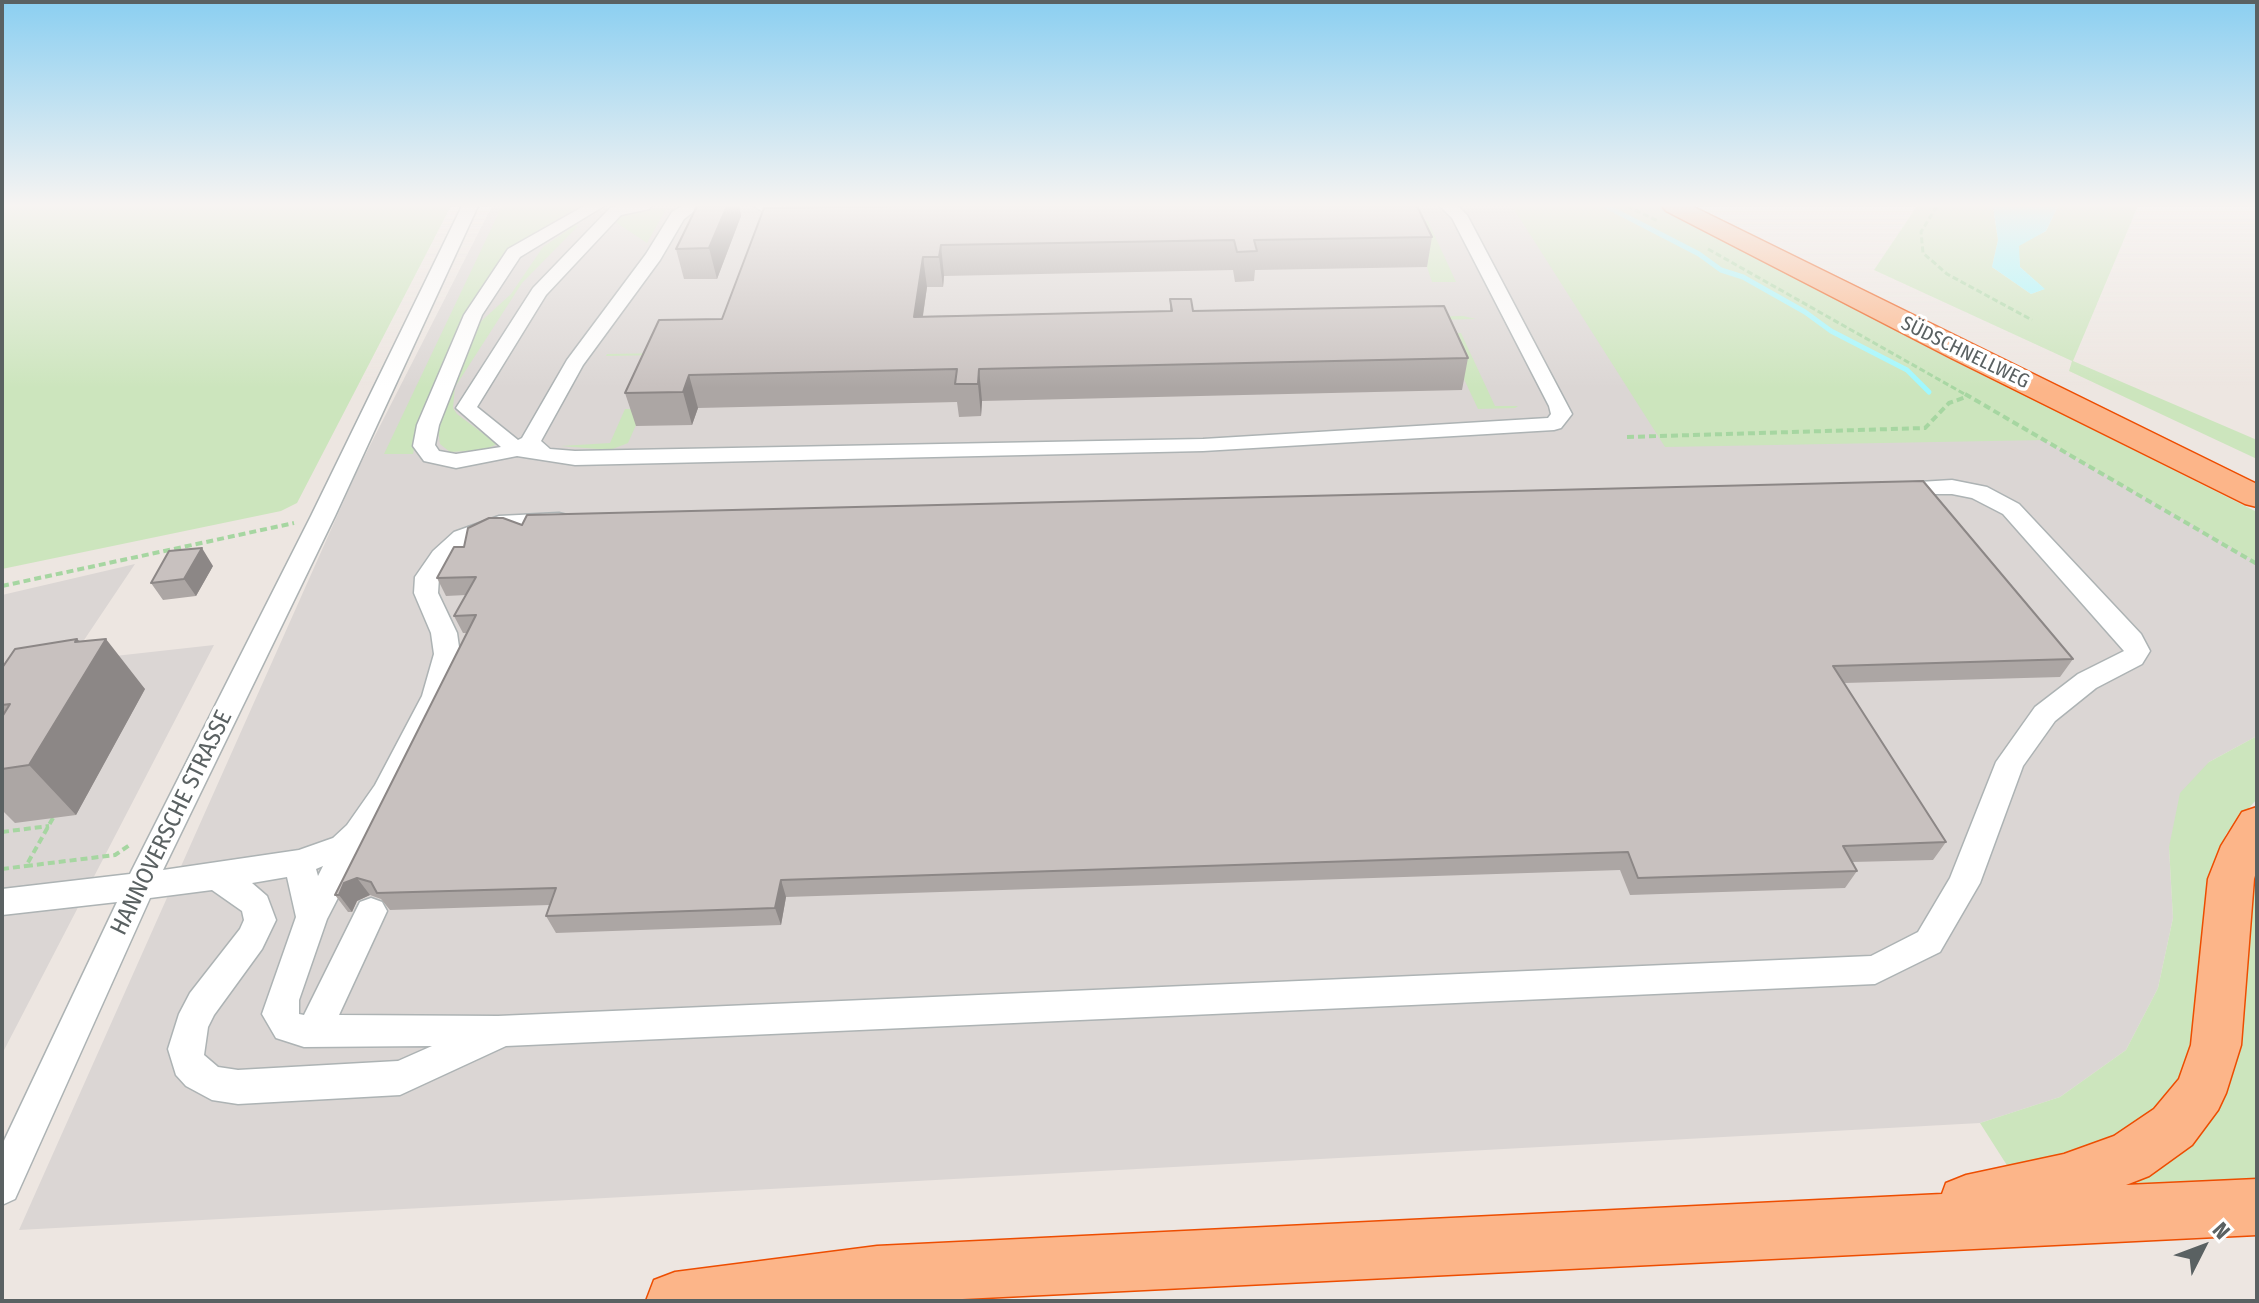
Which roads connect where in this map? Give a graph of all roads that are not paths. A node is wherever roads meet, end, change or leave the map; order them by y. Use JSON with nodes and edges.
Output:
{"nodes":[{"id":1,"x":441,"y":267,"type":"edge"},
{"id":2,"x":505,"y":267,"type":"edge"},
{"id":3,"x":563,"y":267,"type":"edge"},
{"id":4,"x":646,"y":267,"type":"edge"},
{"id":5,"x":1486,"y":267,"type":"edge"},
{"id":6,"x":1780,"y":267,"type":"edge"},
{"id":7,"x":1820,"y":267,"type":"edge"},
{"id":8,"x":530,"y":449,"type":"junction"},
{"id":9,"x":2257,"y":480,"type":"edge"},
{"id":10,"x":1872,"y":489,"type":"edge"},
{"id":11,"x":2257,"y":497,"type":"edge"},
{"id":12,"x":587,"y":520,"type":"edge"},
{"id":13,"x":2257,"y":824,"type":"edge"},
{"id":14,"x":344,"y":847,"type":"junction"},
{"id":15,"x":287,"y":863,"type":"junction"},
{"id":16,"x":217,"y":877,"type":"junction"},
{"id":17,"x":141,"y":884,"type":"junction"},
{"id":18,"x":2,"y":902,"type":"edge"},
{"id":19,"x":371,"y":911,"type":"dead end"},
{"id":20,"x":312,"y":917,"type":"junction"},
{"id":21,"x":503,"y":1030,"type":"junction"},
{"id":22,"x":314,"y":1031,"type":"junction"},
{"id":23,"x":2,"y":1186,"type":"edge"},
{"id":24,"x":2257,"y":1207,"type":"edge"},
{"id":25,"x":1861,"y":1228,"type":"junction"},
{"id":26,"x":675,"y":1301,"type":"edge"}],
"edges":[{"from":1,"to":17,"type":"street","name":"HANNOVERSCHE STRASSE"},
{"from":2,"to":8,"type":"street"},
{"from":3,"to":8,"type":"street"},
{"from":4,"to":8,"type":"street"},
{"from":5,"to":8,"type":"street"},
{"from":6,"to":11,"type":"highway","name":"SÜDSCHNELLWEG"},
{"from":7,"to":9,"type":"highway","name":"SÜDSCHNELLWEG"},
{"from":10,"to":21,"type":"street"},
{"from":12,"to":14,"type":"street"},
{"from":13,"to":25,"type":"highway"},
{"from":14,"to":15,"type":"street"},
{"from":14,"to":20,"type":"street"},
{"from":15,"to":16,"type":"street"},
{"from":15,"to":20,"type":"street"},
{"from":16,"to":17,"type":"street"},
{"from":16,"to":21,"type":"street"},
{"from":17,"to":18,"type":"street"},
{"from":17,"to":23,"type":"street","name":"HANNOVERSCHE STRASSE"},
{"from":19,"to":22,"type":"street"},
{"from":20,"to":22,"type":"street"},
{"from":21,"to":22,"type":"street"},
{"from":24,"to":25,"type":"highway"},
{"from":25,"to":26,"type":"highway"}]}
